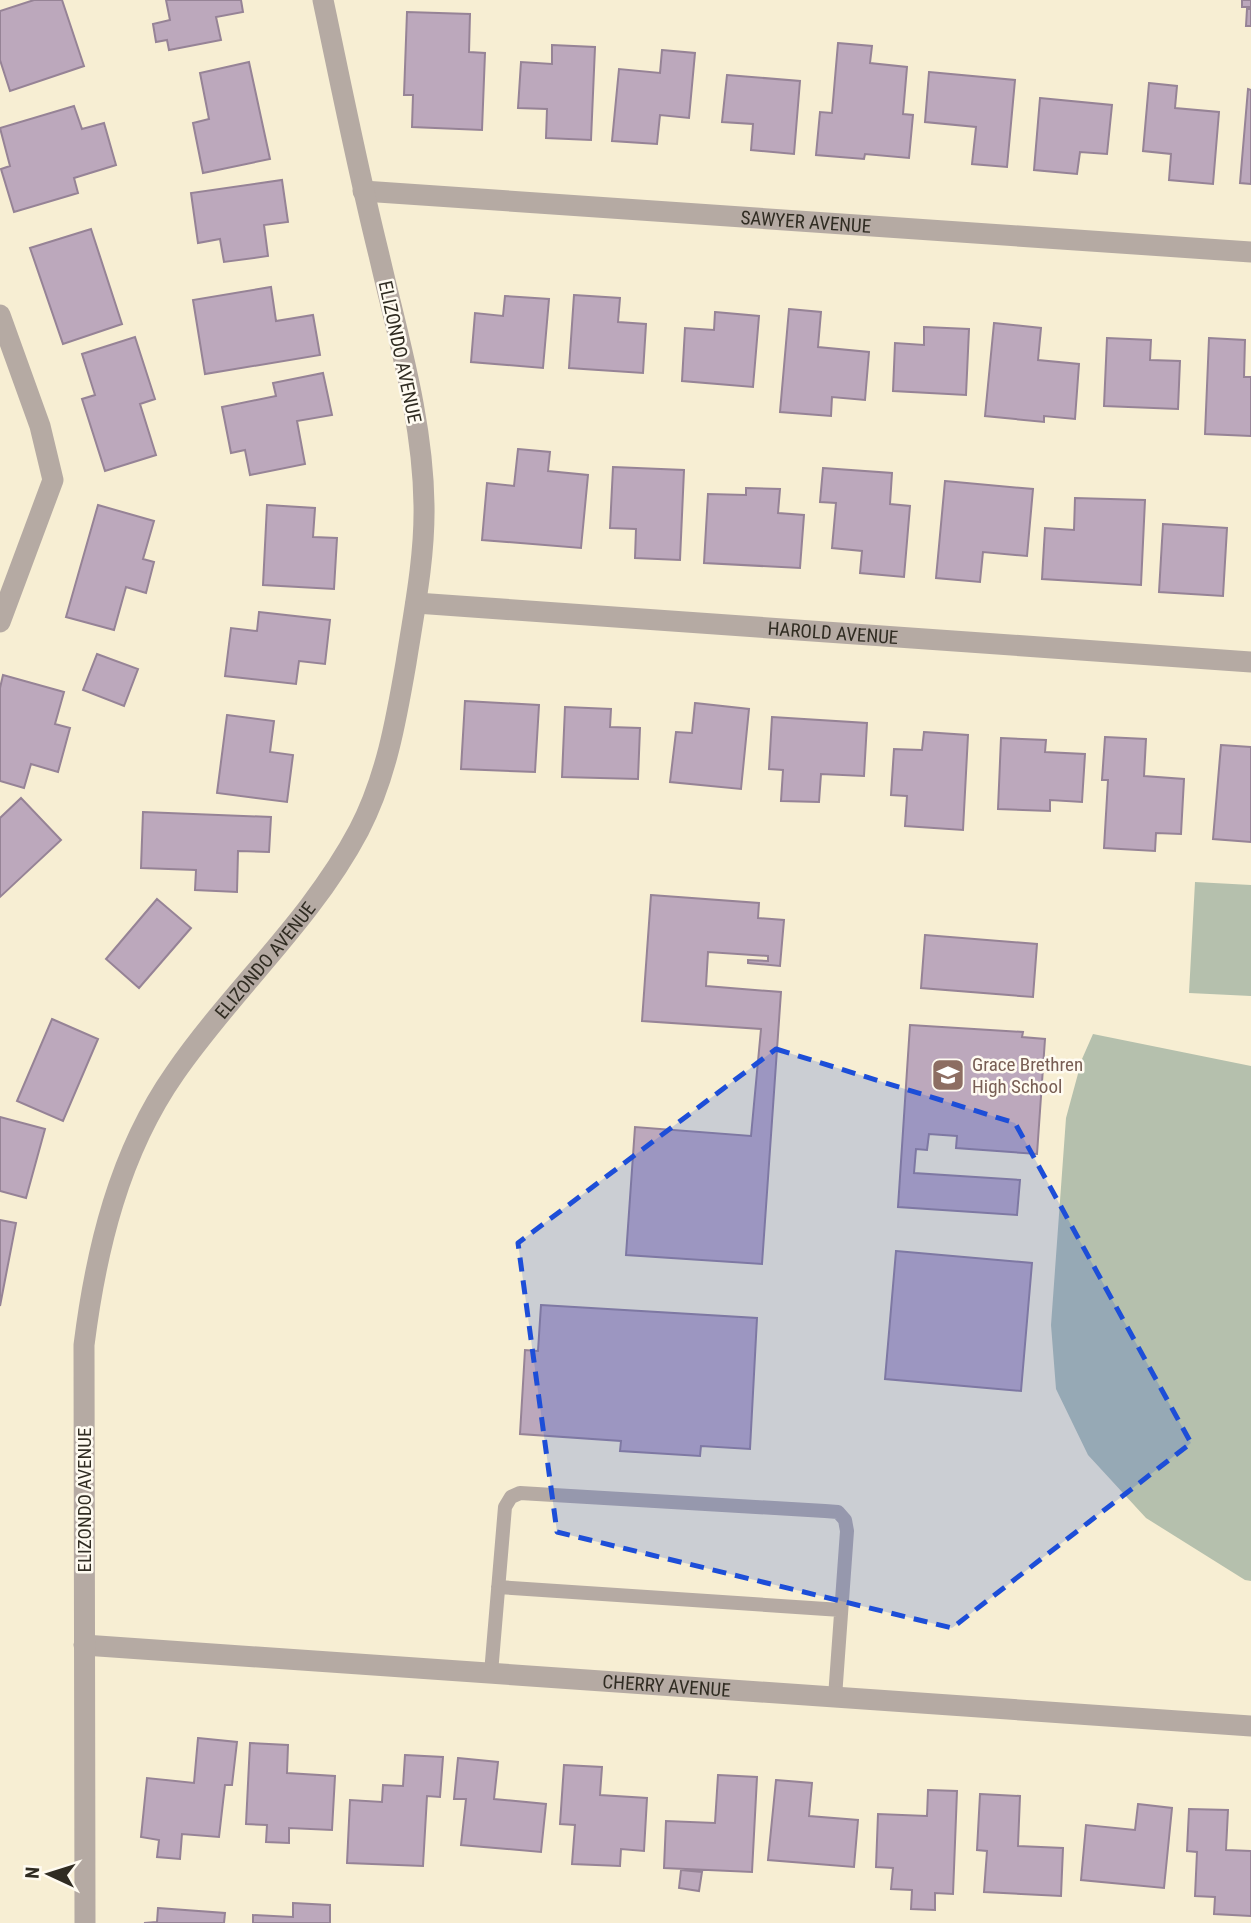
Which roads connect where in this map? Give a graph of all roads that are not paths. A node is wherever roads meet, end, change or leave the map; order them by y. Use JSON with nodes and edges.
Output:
{"nodes":[{"id":1,"x":323,"y":0,"type":"edge"},
{"id":2,"x":363,"y":191,"type":"junction"},
{"id":3,"x":1251,"y":252,"type":"edge"},
{"id":4,"x":0,"y":314,"type":"edge"},
{"id":5,"x":416,"y":603,"type":"junction"},
{"id":6,"x":0,"y":622,"type":"edge"},
{"id":7,"x":1251,"y":662,"type":"edge"},
{"id":8,"x":498,"y":1587,"type":"junction"},
{"id":9,"x":841,"y":1610,"type":"junction"},
{"id":10,"x":84,"y":1645,"type":"junction"},
{"id":11,"x":491,"y":1673,"type":"junction"},
{"id":12,"x":835,"y":1697,"type":"junction"},
{"id":13,"x":1251,"y":1726,"type":"edge"},
{"id":14,"x":85,"y":1923,"type":"edge"}],
"edges":[{"from":1,"to":2,"type":"street","name":"ELIZONDO AVENUE"},
{"from":2,"to":3,"type":"street","name":"SAWYER AVENUE"},
{"from":2,"to":5,"type":"street","name":"ELIZONDO AVENUE"},
{"from":4,"to":6,"type":"street"},
{"from":5,"to":7,"type":"street","name":"HAROLD AVENUE"},
{"from":5,"to":10,"type":"street","name":"ELIZONDO AVENUE"},
{"from":8,"to":9,"type":"lane"},
{"from":8,"to":9,"type":"lane"},
{"from":8,"to":11,"type":"lane"},
{"from":9,"to":12,"type":"lane"},
{"from":10,"to":11,"type":"street","name":"CHERRY AVENUE"},
{"from":10,"to":14,"type":"street","name":"ELIZONDO AVENUE"},
{"from":11,"to":12,"type":"street","name":"CHERRY AVENUE"},
{"from":12,"to":13,"type":"street","name":"CHERRY AVENUE"}]}
